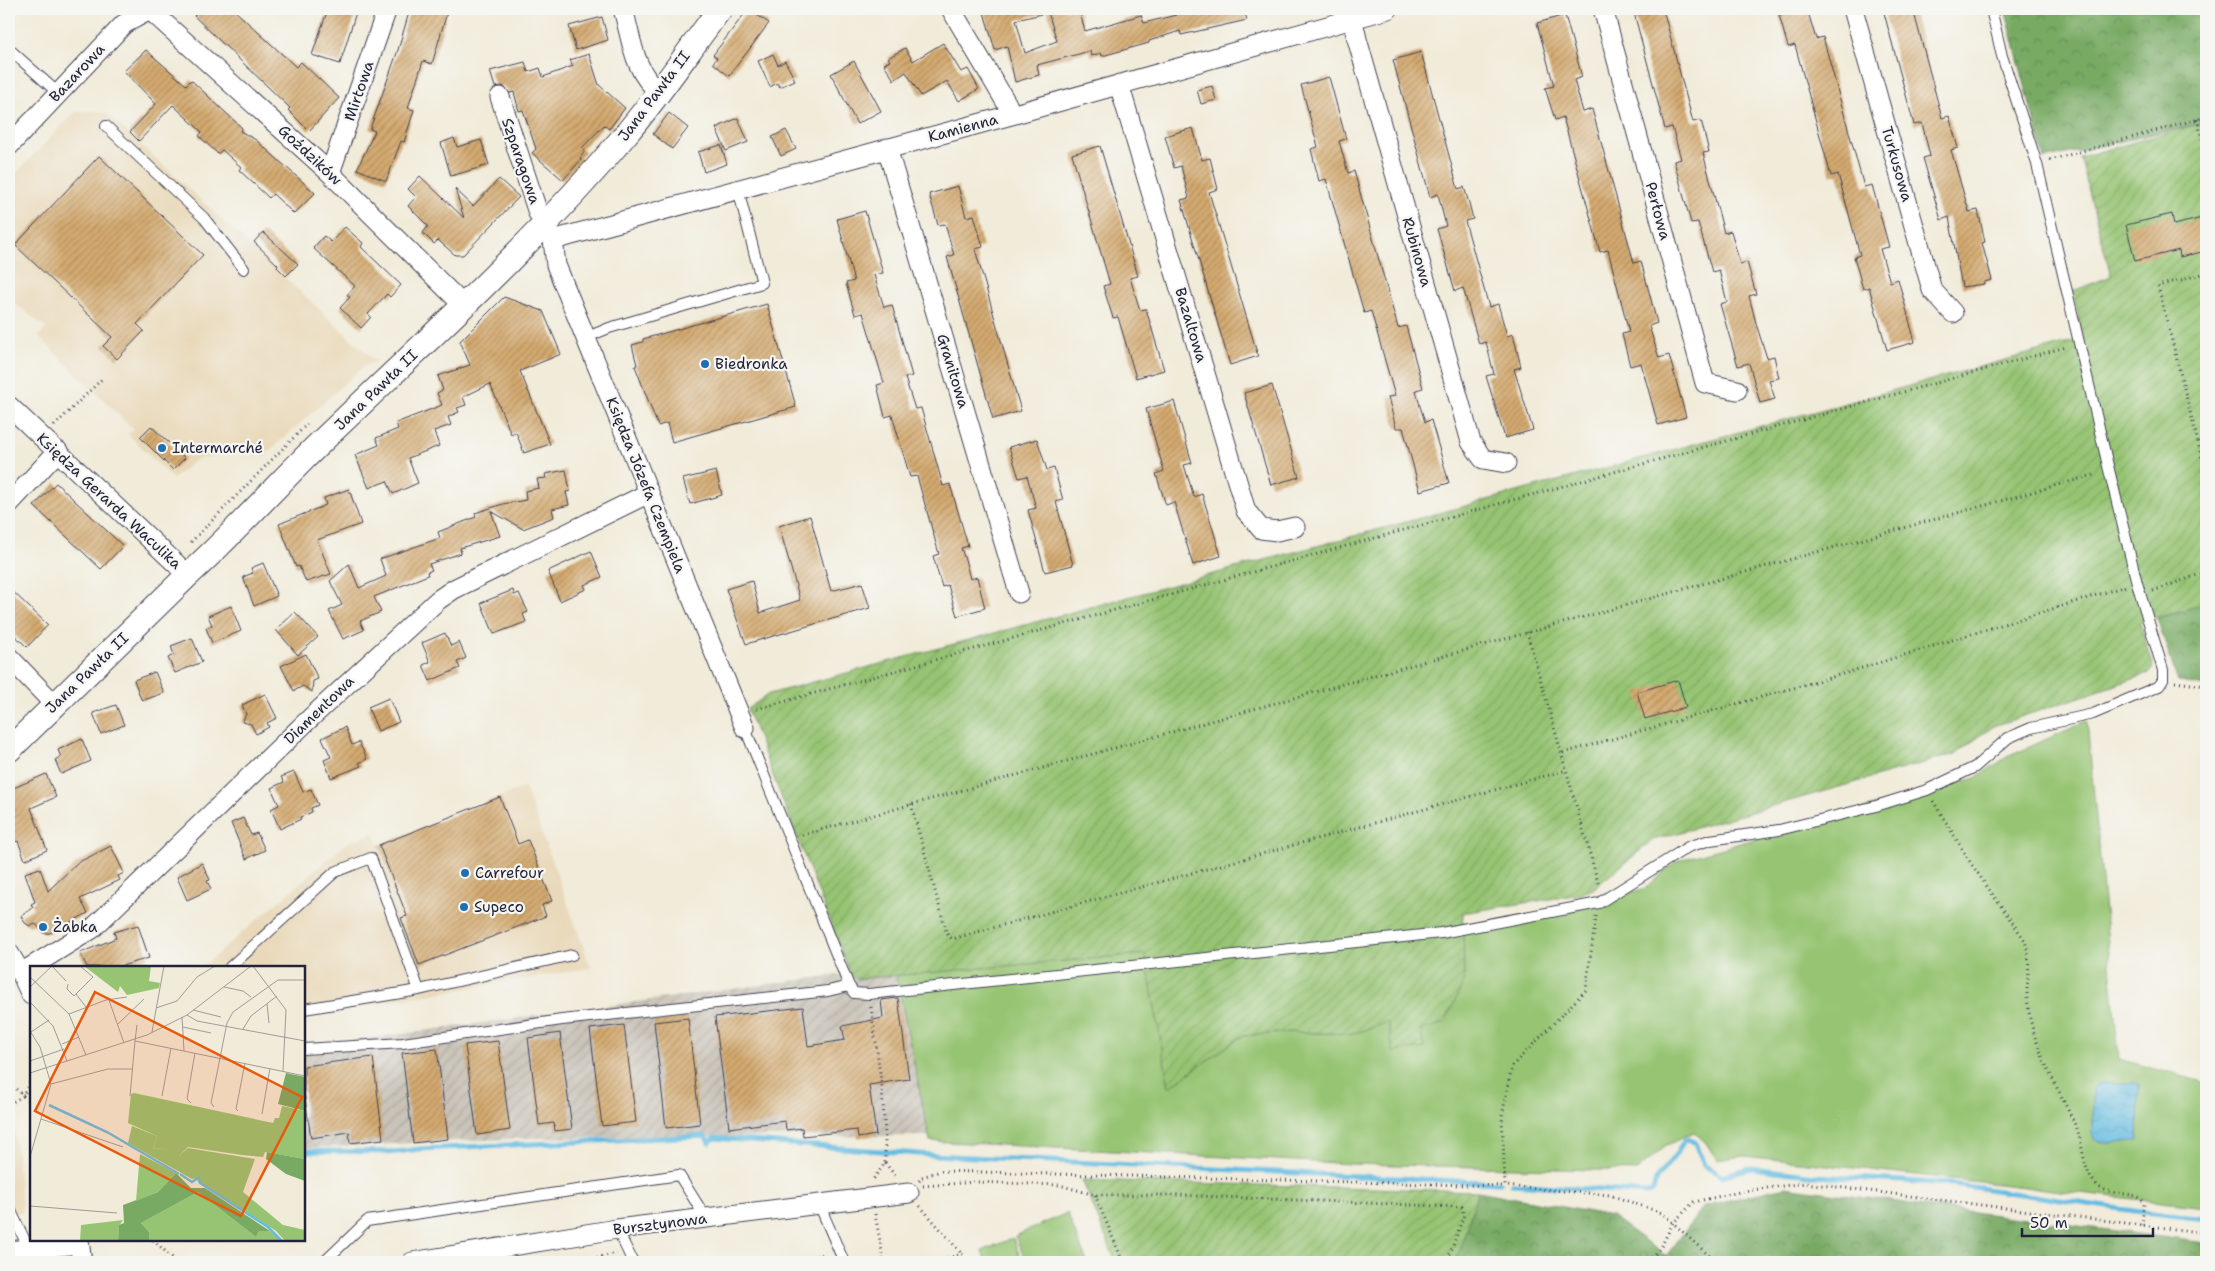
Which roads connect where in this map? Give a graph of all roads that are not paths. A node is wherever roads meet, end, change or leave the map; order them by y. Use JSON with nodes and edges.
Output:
{"nodes":[{"id":1,"x":387,"y":9,"type":"edge"},
{"id":2,"x":623,"y":9,"type":"edge"},
{"id":3,"x":720,"y":9,"type":"edge"},
{"id":4,"x":951,"y":9,"type":"edge"},
{"id":5,"x":1388,"y":9,"type":"edge"},
{"id":6,"x":1604,"y":9,"type":"edge"},
{"id":7,"x":1853,"y":9,"type":"edge"},
{"id":8,"x":1991,"y":9,"type":"edge"},
{"id":9,"x":142,"y":11,"type":"edge"},
{"id":10,"x":1352,"y":14,"type":"edge"},
{"id":11,"x":9,"y":49,"type":"edge"},
{"id":12,"x":1119,"y":84,"type":"junction"},
{"id":13,"x":659,"y":91,"type":"junction"},
{"id":14,"x":58,"y":93,"type":"junction"},
{"id":15,"x":500,"y":97,"type":"dead end"},
{"id":16,"x":1010,"y":115,"type":"junction"},
{"id":17,"x":106,"y":126,"type":"dead end"},
{"id":18,"x":9,"y":146,"type":"edge"},
{"id":19,"x":888,"y":148,"type":"junction"},
{"id":20,"x":330,"y":173,"type":"junction"},
{"id":21,"x":738,"y":189,"type":"junction"},
{"id":22,"x":549,"y":232,"type":"junction"},
{"id":23,"x":244,"y":269,"type":"dead end"},
{"id":24,"x":464,"y":306,"type":"junction"},
{"id":25,"x":1953,"y":313,"type":"dead end"},
{"id":26,"x":585,"y":338,"type":"junction"},
{"id":27,"x":1737,"y":390,"type":"dead end"},
{"id":28,"x":9,"y":406,"type":"edge"},
{"id":29,"x":58,"y":451,"type":"junction"},
{"id":30,"x":1506,"y":463,"type":"dead end"},
{"id":31,"x":649,"y":492,"type":"junction"},
{"id":32,"x":9,"y":504,"type":"edge"},
{"id":33,"x":1295,"y":527,"type":"dead end"},
{"id":34,"x":188,"y":575,"type":"junction"},
{"id":35,"x":1019,"y":593,"type":"dead end"},
{"id":36,"x":9,"y":657,"type":"edge"},
{"id":37,"x":55,"y":705,"type":"junction"},
{"id":38,"x":742,"y":721,"type":"joint"},
{"id":39,"x":9,"y":750,"type":"edge"},
{"id":40,"x":9,"y":953,"type":"edge"},
{"id":41,"x":572,"y":955,"type":"dead end"},
{"id":42,"x":33,"y":966,"type":"edge"},
{"id":43,"x":231,"y":966,"type":"edge"},
{"id":44,"x":30,"y":968,"type":"edge"},
{"id":45,"x":22,"y":973,"type":"junction"},
{"id":46,"x":849,"y":986,"type":"junction"},
{"id":47,"x":419,"y":990,"type":"junction"},
{"id":48,"x":30,"y":993,"type":"edge"},
{"id":49,"x":305,"y":1009,"type":"edge"},
{"id":50,"x":305,"y":1049,"type":"edge"},
{"id":51,"x":909,"y":1193,"type":"road end"},
{"id":52,"x":819,"y":1204,"type":"junction"},
{"id":53,"x":9,"y":1207,"type":"edge"},
{"id":54,"x":706,"y":1218,"type":"junction"},
{"id":55,"x":617,"y":1229,"type":"junction"},
{"id":56,"x":77,"y":1241,"type":"edge"},
{"id":57,"x":79,"y":1241,"type":"edge"},
{"id":58,"x":29,"y":1249,"type":"junction"},
{"id":59,"x":9,"y":1251,"type":"edge"},
{"id":60,"x":82,"y":1262,"type":"edge"},
{"id":61,"x":324,"y":1262,"type":"edge"},
{"id":62,"x":412,"y":1262,"type":"edge"},
{"id":63,"x":633,"y":1262,"type":"edge"},
{"id":64,"x":844,"y":1262,"type":"edge"}],
"edges":[{"from":1,"to":20,"type":"street","name":"Mirtowa"},
{"from":2,"to":13,"type":"street"},
{"from":3,"to":13,"type":"street","name":"Jana Pawła II"},
{"from":4,"to":16,"type":"street"},
{"from":5,"to":10,"type":"street","name":"Kamienna"},
{"from":6,"to":27,"type":"street","name":"Perłowa"},
{"from":7,"to":25,"type":"street","name":"Turkusowa"},
{"from":8,"to":46,"type":"lane"},
{"from":9,"to":14,"type":"street","name":"Bazarowa"},
{"from":9,"to":20,"type":"street","name":"Goździków"},
{"from":10,"to":12,"type":"street","name":"Kamienna"},
{"from":10,"to":30,"type":"street","name":"Rubinowa"},
{"from":11,"to":14,"type":"lane"},
{"from":12,"to":16,"type":"street","name":"Kamienna"},
{"from":12,"to":33,"type":"street","name":"Bazaltowa"},
{"from":13,"to":22,"type":"street","name":"Jana Pawła II"},
{"from":14,"to":18,"type":"street","name":"Bazarowa"},
{"from":15,"to":22,"type":"street","name":"Szparagowa"},
{"from":16,"to":19,"type":"street","name":"Kamienna"},
{"from":17,"to":23,"type":"lane"},
{"from":19,"to":21,"type":"street","name":"Kamienna"},
{"from":19,"to":35,"type":"street","name":"Granitowa"},
{"from":20,"to":24,"type":"street","name":"Goździków"},
{"from":21,"to":22,"type":"street","name":"Kamienna"},
{"from":21,"to":26,"type":"lane"},
{"from":22,"to":24,"type":"street","name":"Jana Pawła II"},
{"from":22,"to":26,"type":"street","name":"Księdza Józefa Czempiela"},
{"from":24,"to":34,"type":"street","name":"Jana Pawła II"},
{"from":26,"to":31,"type":"street","name":"Księdza Józefa Czempiela"},
{"from":28,"to":29,"type":"street","name":"Księdza Gerarda Waculika"},
{"from":29,"to":32,"type":"street"},
{"from":29,"to":34,"type":"street","name":"Księdza Gerarda Waculika"},
{"from":31,"to":38,"type":"street","name":"Księdza Józefa Czempiela"},
{"from":31,"to":42,"type":"street","name":"Diamentowa"},
{"from":34,"to":37,"type":"street","name":"Jana Pawła II"},
{"from":36,"to":37,"type":"street"},
{"from":37,"to":39,"type":"street","name":"Jana Pawła II"},
{"from":38,"to":46,"type":"lane"},
{"from":40,"to":45,"type":"street"},
{"from":41,"to":47,"type":"lane"},
{"from":43,"to":47,"type":"lane"},
{"from":44,"to":45,"type":"street","name":"Diamentowa"},
{"from":45,"to":48,"type":"street"},
{"from":46,"to":50,"type":"lane"},
{"from":47,"to":49,"type":"lane"},
{"from":51,"to":52,"type":"street","name":"Bursztynowa"},
{"from":52,"to":54,"type":"street","name":"Bursztynowa"},
{"from":52,"to":64,"type":"lane"},
{"from":53,"to":58,"type":"lane"},
{"from":54,"to":55,"type":"street","name":"Bursztynowa"},
{"from":54,"to":61,"type":"lane"},
{"from":55,"to":62,"type":"street","name":"Bursztynowa"},
{"from":55,"to":63,"type":"lane"},
{"from":56,"to":58,"type":"street"},
{"from":57,"to":60,"type":"street"},
{"from":58,"to":59,"type":"street"}]}
